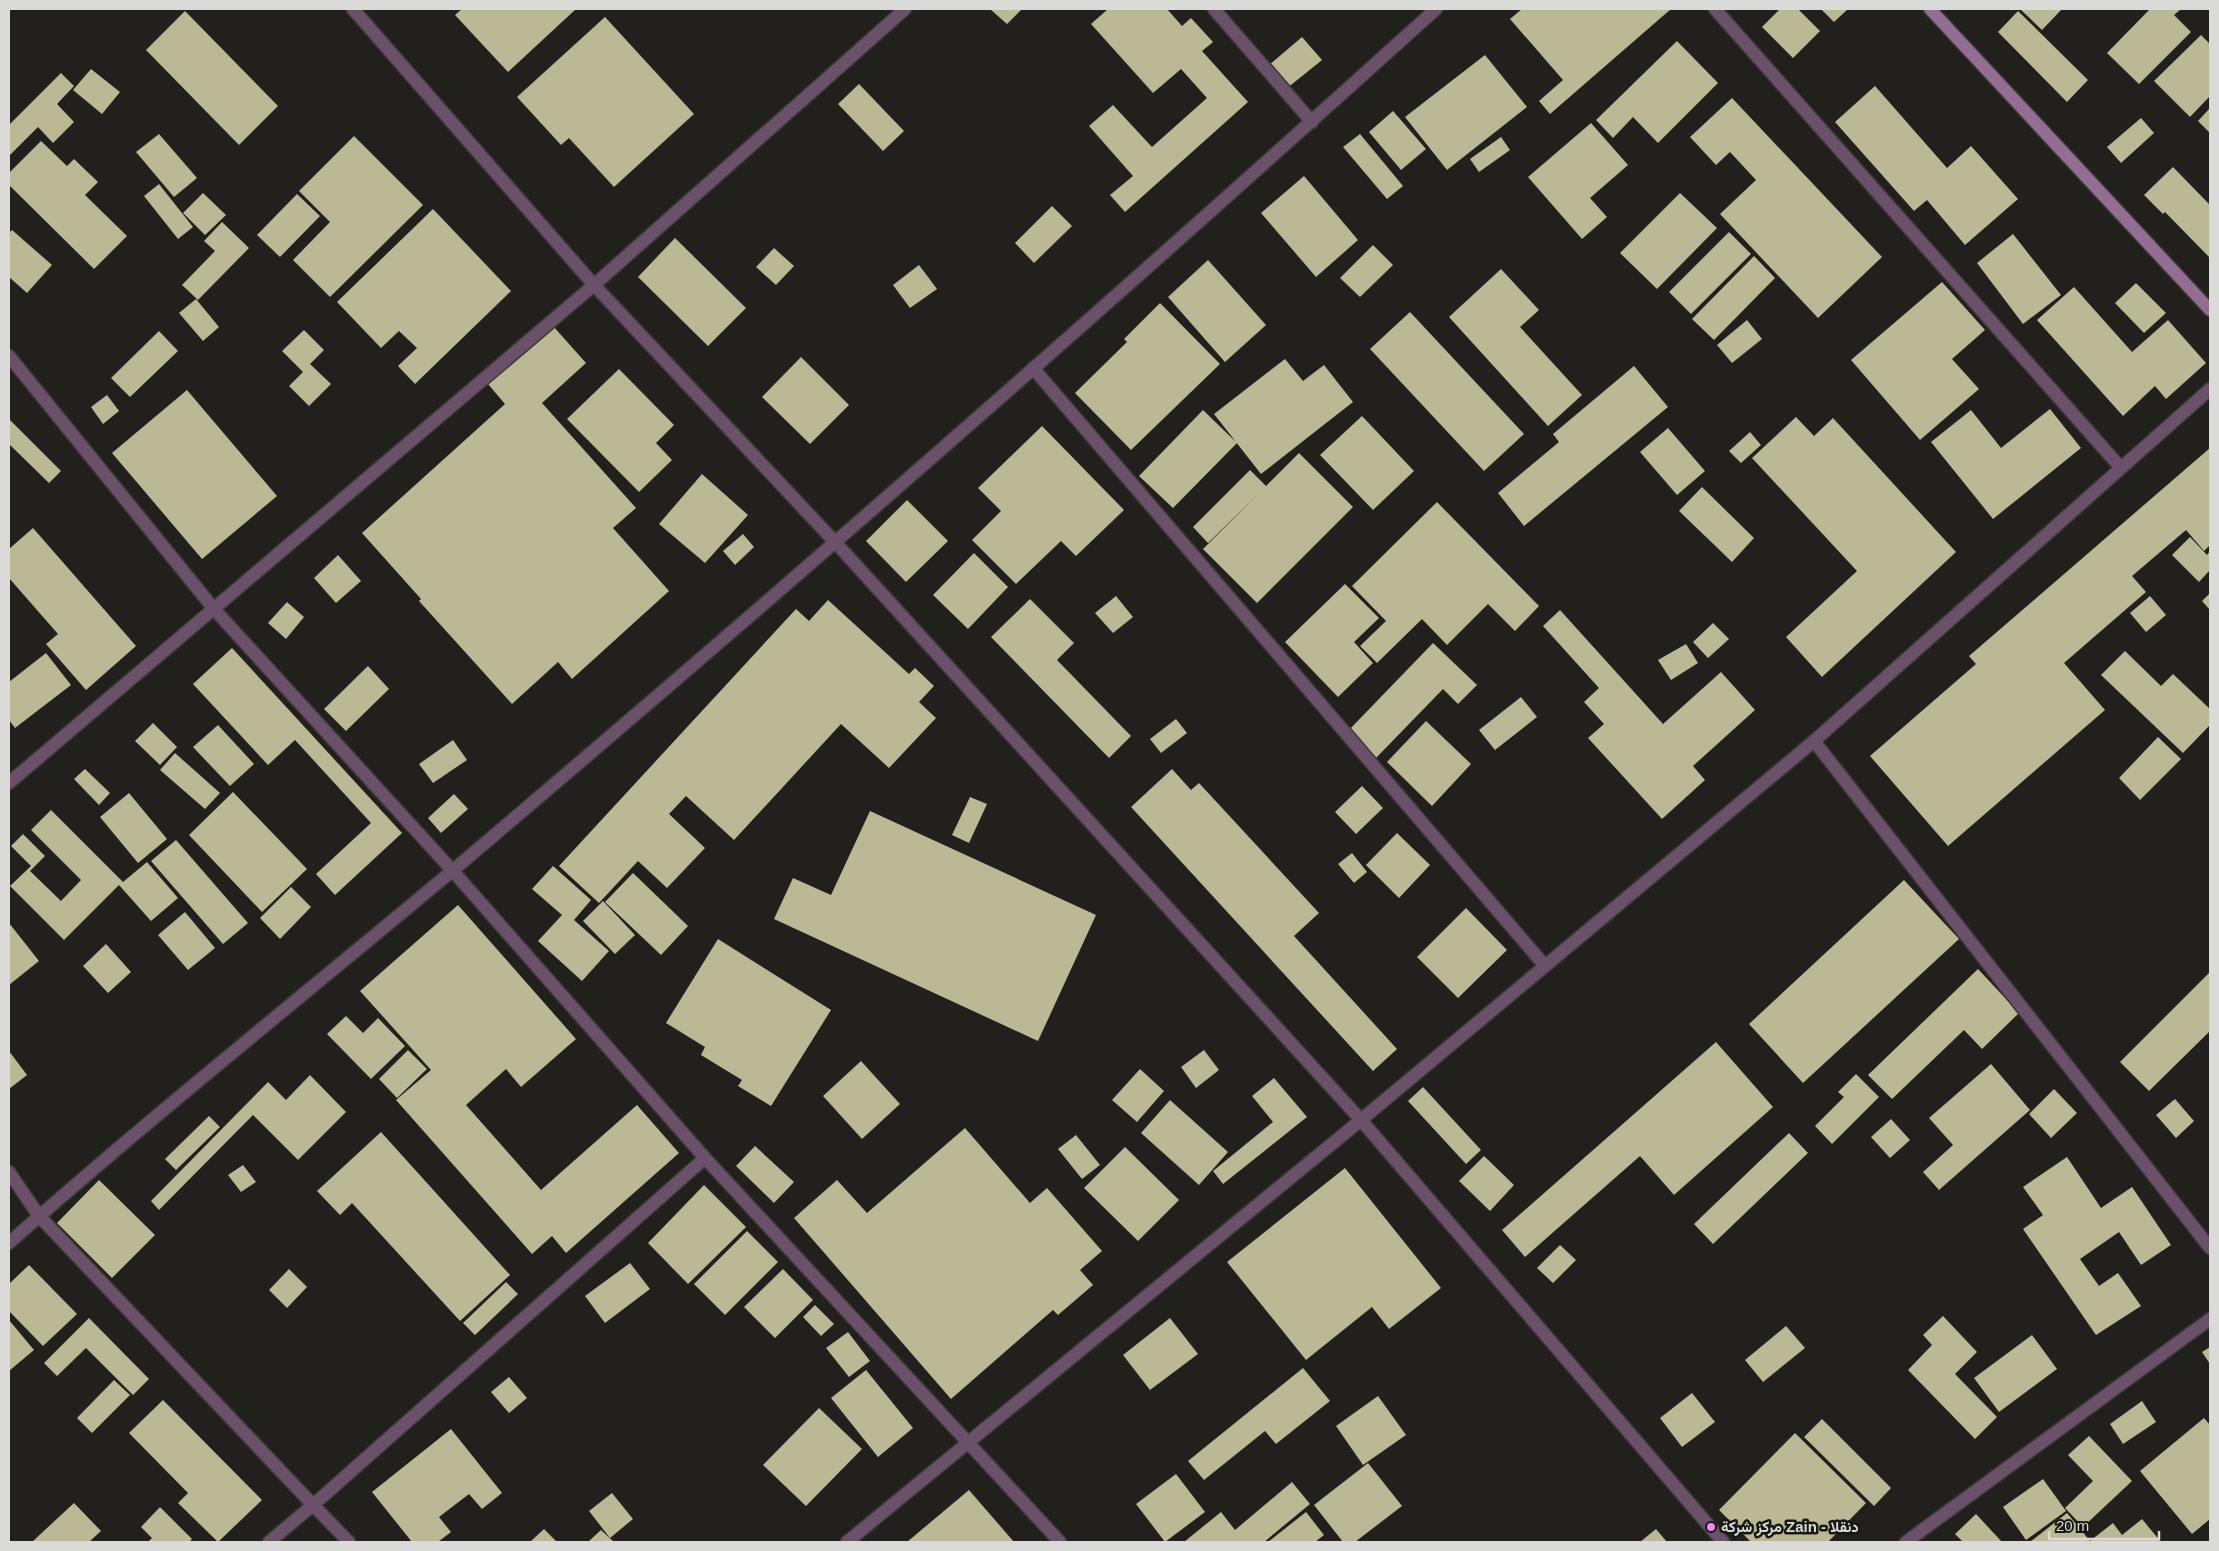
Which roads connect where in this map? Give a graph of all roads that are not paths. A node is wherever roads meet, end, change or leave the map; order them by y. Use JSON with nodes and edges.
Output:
{"nodes":[{"id":1,"x":353,"y":9,"type":"edge"},
{"id":2,"x":905,"y":9,"type":"edge"},
{"id":3,"x":1214,"y":9,"type":"edge"},
{"id":4,"x":1436,"y":9,"type":"edge"},
{"id":5,"x":1715,"y":9,"type":"edge"},
{"id":6,"x":1930,"y":9,"type":"edge"},
{"id":7,"x":1312,"y":122,"type":"junction"},
{"id":8,"x":594,"y":285,"type":"junction"},
{"id":9,"x":2210,"y":310,"type":"edge"},
{"id":10,"x":9,"y":356,"type":"edge"},
{"id":11,"x":1032,"y":368,"type":"junction"},
{"id":12,"x":2210,"y":389,"type":"edge"},
{"id":13,"x":2121,"y":468,"type":"junction"},
{"id":14,"x":835,"y":542,"type":"junction"},
{"id":15,"x":214,"y":609,"type":"junction"},
{"id":16,"x":1814,"y":741,"type":"junction"},
{"id":17,"x":9,"y":783,"type":"edge"},
{"id":18,"x":452,"y":870,"type":"junction"},
{"id":19,"x":1544,"y":966,"type":"junction"},
{"id":20,"x":1361,"y":1120,"type":"junction"},
{"id":21,"x":705,"y":1158,"type":"junction"},
{"id":22,"x":9,"y":1172,"type":"edge"},
{"id":23,"x":39,"y":1216,"type":"junction"},
{"id":24,"x":9,"y":1243,"type":"edge"},
{"id":25,"x":2210,"y":1248,"type":"edge"},
{"id":26,"x":2210,"y":1319,"type":"edge"},
{"id":27,"x":969,"y":1442,"type":"junction"},
{"id":28,"x":313,"y":1505,"type":"junction"},
{"id":29,"x":269,"y":1542,"type":"edge"},
{"id":30,"x":349,"y":1542,"type":"edge"},
{"id":31,"x":847,"y":1542,"type":"edge"},
{"id":32,"x":1060,"y":1542,"type":"edge"},
{"id":33,"x":1723,"y":1542,"type":"edge"},
{"id":34,"x":1906,"y":1542,"type":"edge"}],
"edges":[{"from":1,"to":8,"type":"street"},
{"from":2,"to":8,"type":"street"},
{"from":3,"to":7,"type":"street"},
{"from":4,"to":7,"type":"street"},
{"from":5,"to":13,"type":"street"},
{"from":6,"to":9,"type":"main road"},
{"from":7,"to":11,"type":"street"},
{"from":8,"to":14,"type":"street"},
{"from":8,"to":15,"type":"street"},
{"from":10,"to":15,"type":"street"},
{"from":11,"to":14,"type":"street"},
{"from":11,"to":19,"type":"street"},
{"from":12,"to":13,"type":"street"},
{"from":13,"to":16,"type":"street"},
{"from":14,"to":18,"type":"street"},
{"from":14,"to":20,"type":"street"},
{"from":15,"to":17,"type":"street"},
{"from":15,"to":18,"type":"street"},
{"from":16,"to":19,"type":"street"},
{"from":16,"to":25,"type":"street"},
{"from":18,"to":21,"type":"street"},
{"from":18,"to":23,"type":"street"},
{"from":19,"to":20,"type":"street"},
{"from":20,"to":27,"type":"street"},
{"from":20,"to":33,"type":"street"},
{"from":21,"to":27,"type":"street"},
{"from":21,"to":28,"type":"street"},
{"from":22,"to":23,"type":"street"},
{"from":23,"to":24,"type":"street"},
{"from":23,"to":28,"type":"street"},
{"from":26,"to":34,"type":"street"},
{"from":27,"to":31,"type":"street"},
{"from":27,"to":32,"type":"street"},
{"from":28,"to":29,"type":"street"},
{"from":28,"to":30,"type":"street"}]}
